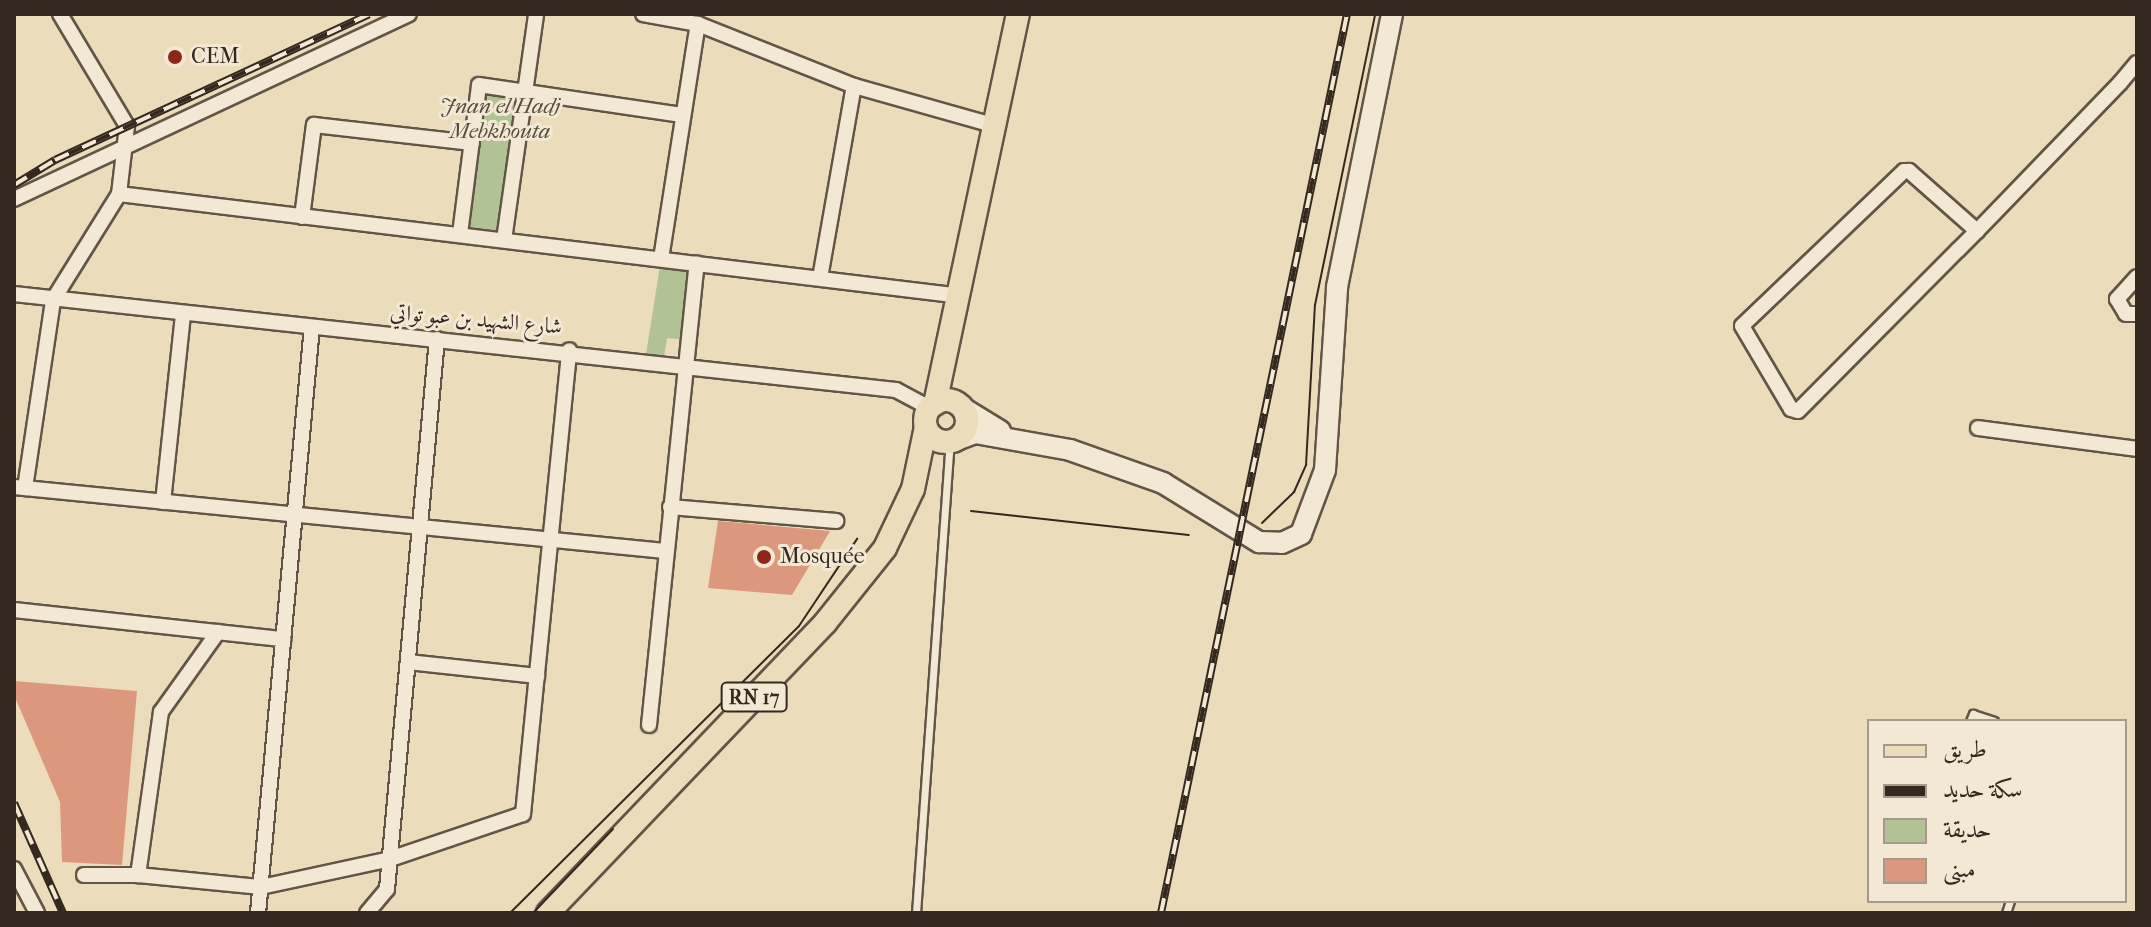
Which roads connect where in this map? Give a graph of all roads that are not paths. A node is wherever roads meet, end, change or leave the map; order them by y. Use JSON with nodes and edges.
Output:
{"nodes":[{"id":1,"x":60,"y":14,"type":"edge"},
{"id":2,"x":409,"y":14,"type":"edge"},
{"id":3,"x":536,"y":14,"type":"edge"},
{"id":4,"x":643,"y":14,"type":"edge"},
{"id":5,"x":1018,"y":14,"type":"edge"},
{"id":6,"x":1392,"y":14,"type":"edge"},
{"id":7,"x":698,"y":24,"type":"junction"},
{"id":8,"x":2137,"y":63,"type":"edge"},
{"id":9,"x":854,"y":86,"type":"junction"},
{"id":10,"x":530,"y":90,"type":"junction"},
{"id":11,"x":682,"y":115,"type":"junction"},
{"id":12,"x":996,"y":126,"type":"junction"},
{"id":13,"x":472,"y":143,"type":"junction"},
{"id":14,"x":122,"y":145,"type":"junction"},
{"id":15,"x":119,"y":194,"type":"junction"},
{"id":16,"x":14,"y":199,"type":"edge"},
{"id":17,"x":302,"y":217,"type":"junction"},
{"id":18,"x":1977,"y":231,"type":"junction"},
{"id":19,"x":460,"y":234,"type":"junction"},
{"id":20,"x":504,"y":240,"type":"junction"},
{"id":21,"x":661,"y":259,"type":"junction"},
{"id":22,"x":697,"y":263,"type":"junction"},
{"id":23,"x":2137,"y":277,"type":"edge"},
{"id":24,"x":820,"y":278,"type":"junction"},
{"id":25,"x":14,"y":294,"type":"edge"},
{"id":26,"x":953,"y":295,"type":"junction"},
{"id":27,"x":53,"y":300,"type":"junction"},
{"id":28,"x":2137,"y":314,"type":"edge"},
{"id":29,"x":183,"y":316,"type":"junction"},
{"id":30,"x":312,"y":327,"type":"junction"},
{"id":31,"x":437,"y":339,"type":"junction"},
{"id":32,"x":569,"y":350,"type":"junction"},
{"id":33,"x":683,"y":365,"type":"junction"},
{"id":34,"x":945,"y":422,"type":"junction"},
{"id":35,"x":1978,"y":428,"type":"dead end"},
{"id":36,"x":1010,"y":437,"type":"junction"},
{"id":37,"x":2137,"y":449,"type":"edge"},
{"id":38,"x":20,"y":488,"type":"edge"},
{"id":39,"x":163,"y":502,"type":"junction"},
{"id":40,"x":670,"y":507,"type":"junction"},
{"id":41,"x":294,"y":515,"type":"junction"},
{"id":42,"x":836,"y":521,"type":"dead end"},
{"id":43,"x":420,"y":529,"type":"junction"},
{"id":44,"x":550,"y":542,"type":"junction"},
{"id":45,"x":665,"y":551,"type":"junction"},
{"id":46,"x":14,"y":610,"type":"edge"},
{"id":47,"x":218,"y":632,"type":"junction"},
{"id":48,"x":283,"y":639,"type":"junction"},
{"id":49,"x":408,"y":662,"type":"junction"},
{"id":50,"x":537,"y":676,"type":"junction"},
{"id":51,"x":1971,"y":719,"type":"edge"},
{"id":52,"x":1988,"y":719,"type":"edge"},
{"id":53,"x":649,"y":725,"type":"dead end"},
{"id":54,"x":390,"y":859,"type":"junction"},
{"id":55,"x":14,"y":869,"type":"edge"},
{"id":56,"x":84,"y":875,"type":"dead end"},
{"id":57,"x":138,"y":875,"type":"junction"},
{"id":58,"x":261,"y":887,"type":"junction"},
{"id":59,"x":37,"y":913,"type":"edge"},
{"id":60,"x":258,"y":913,"type":"edge"},
{"id":61,"x":367,"y":913,"type":"edge"},
{"id":62,"x":548,"y":913,"type":"edge"},
{"id":63,"x":916,"y":913,"type":"edge"}],
"edges":[{"from":1,"to":14,"type":"street"},
{"from":2,"to":14,"type":"street"},
{"from":3,"to":10,"type":"street"},
{"from":4,"to":7,"type":"street"},
{"from":5,"to":12,"type":"main road"},
{"from":6,"to":36,"type":"street"},
{"from":7,"to":9,"type":"street"},
{"from":7,"to":11,"type":"street"},
{"from":8,"to":18,"type":"street"},
{"from":9,"to":12,"type":"street"},
{"from":9,"to":24,"type":"street"},
{"from":10,"to":11,"type":"street"},
{"from":10,"to":13,"type":"street"},
{"from":10,"to":20,"type":"street"},
{"from":11,"to":21,"type":"street"},
{"from":12,"to":26,"type":"main road"},
{"from":13,"to":17,"type":"street"},
{"from":13,"to":19,"type":"street"},
{"from":14,"to":15,"type":"street"},
{"from":14,"to":16,"type":"street"},
{"from":15,"to":17,"type":"street"},
{"from":15,"to":27,"type":"street"},
{"from":17,"to":19,"type":"street"},
{"from":18,"to":18,"type":"street"},
{"from":19,"to":20,"type":"street"},
{"from":20,"to":21,"type":"street"},
{"from":21,"to":22,"type":"street"},
{"from":22,"to":24,"type":"street"},
{"from":22,"to":33,"type":"street"},
{"from":23,"to":28,"type":"street"},
{"from":24,"to":26,"type":"street"},
{"from":25,"to":27,"type":"street","name":"شارع الشهيد بن عبو تواتي"},
{"from":26,"to":34,"type":"main road"},
{"from":27,"to":29,"type":"street","name":"شارع الشهيد بن عبو تواتي"},
{"from":27,"to":38,"type":"street"},
{"from":29,"to":30,"type":"street","name":"شارع الشهيد بن عبو تواتي"},
{"from":29,"to":39,"type":"street"},
{"from":30,"to":31,"type":"street","name":"شارع الشهيد بن عبو تواتي"},
{"from":30,"to":41,"type":"street"},
{"from":31,"to":32,"type":"street","name":"شارع الشهيد بن عبو تواتي"},
{"from":31,"to":43,"type":"street"},
{"from":32,"to":33,"type":"street","name":"شارع الشهيد بن عبو تواتي"},
{"from":32,"to":44,"type":"street"},
{"from":33,"to":34,"type":"street","name":"شارع الشهيد بن عبو تواتي"},
{"from":33,"to":40,"type":"street"},
{"from":34,"to":36,"type":"street"},
{"from":34,"to":36,"type":"street"},
{"from":34,"to":62,"type":"main road","number":"RN 17"},
{"from":34,"to":63,"type":"lane"},
{"from":35,"to":37,"type":"street"},
{"from":38,"to":39,"type":"street"},
{"from":39,"to":41,"type":"street"},
{"from":40,"to":42,"type":"street"},
{"from":40,"to":45,"type":"street"},
{"from":41,"to":43,"type":"street"},
{"from":41,"to":48,"type":"street"},
{"from":43,"to":44,"type":"street"},
{"from":43,"to":49,"type":"street"},
{"from":44,"to":45,"type":"street"},
{"from":44,"to":50,"type":"street"},
{"from":45,"to":53,"type":"street"},
{"from":46,"to":47,"type":"street"},
{"from":47,"to":48,"type":"street"},
{"from":47,"to":57,"type":"street"},
{"from":48,"to":58,"type":"street"},
{"from":49,"to":50,"type":"street"},
{"from":49,"to":54,"type":"street"},
{"from":50,"to":54,"type":"street"},
{"from":51,"to":52,"type":"lane"},
{"from":54,"to":58,"type":"street"},
{"from":54,"to":61,"type":"street"},
{"from":55,"to":59,"type":"street"},
{"from":56,"to":57,"type":"street"},
{"from":57,"to":58,"type":"street"},
{"from":58,"to":60,"type":"street"}]}
